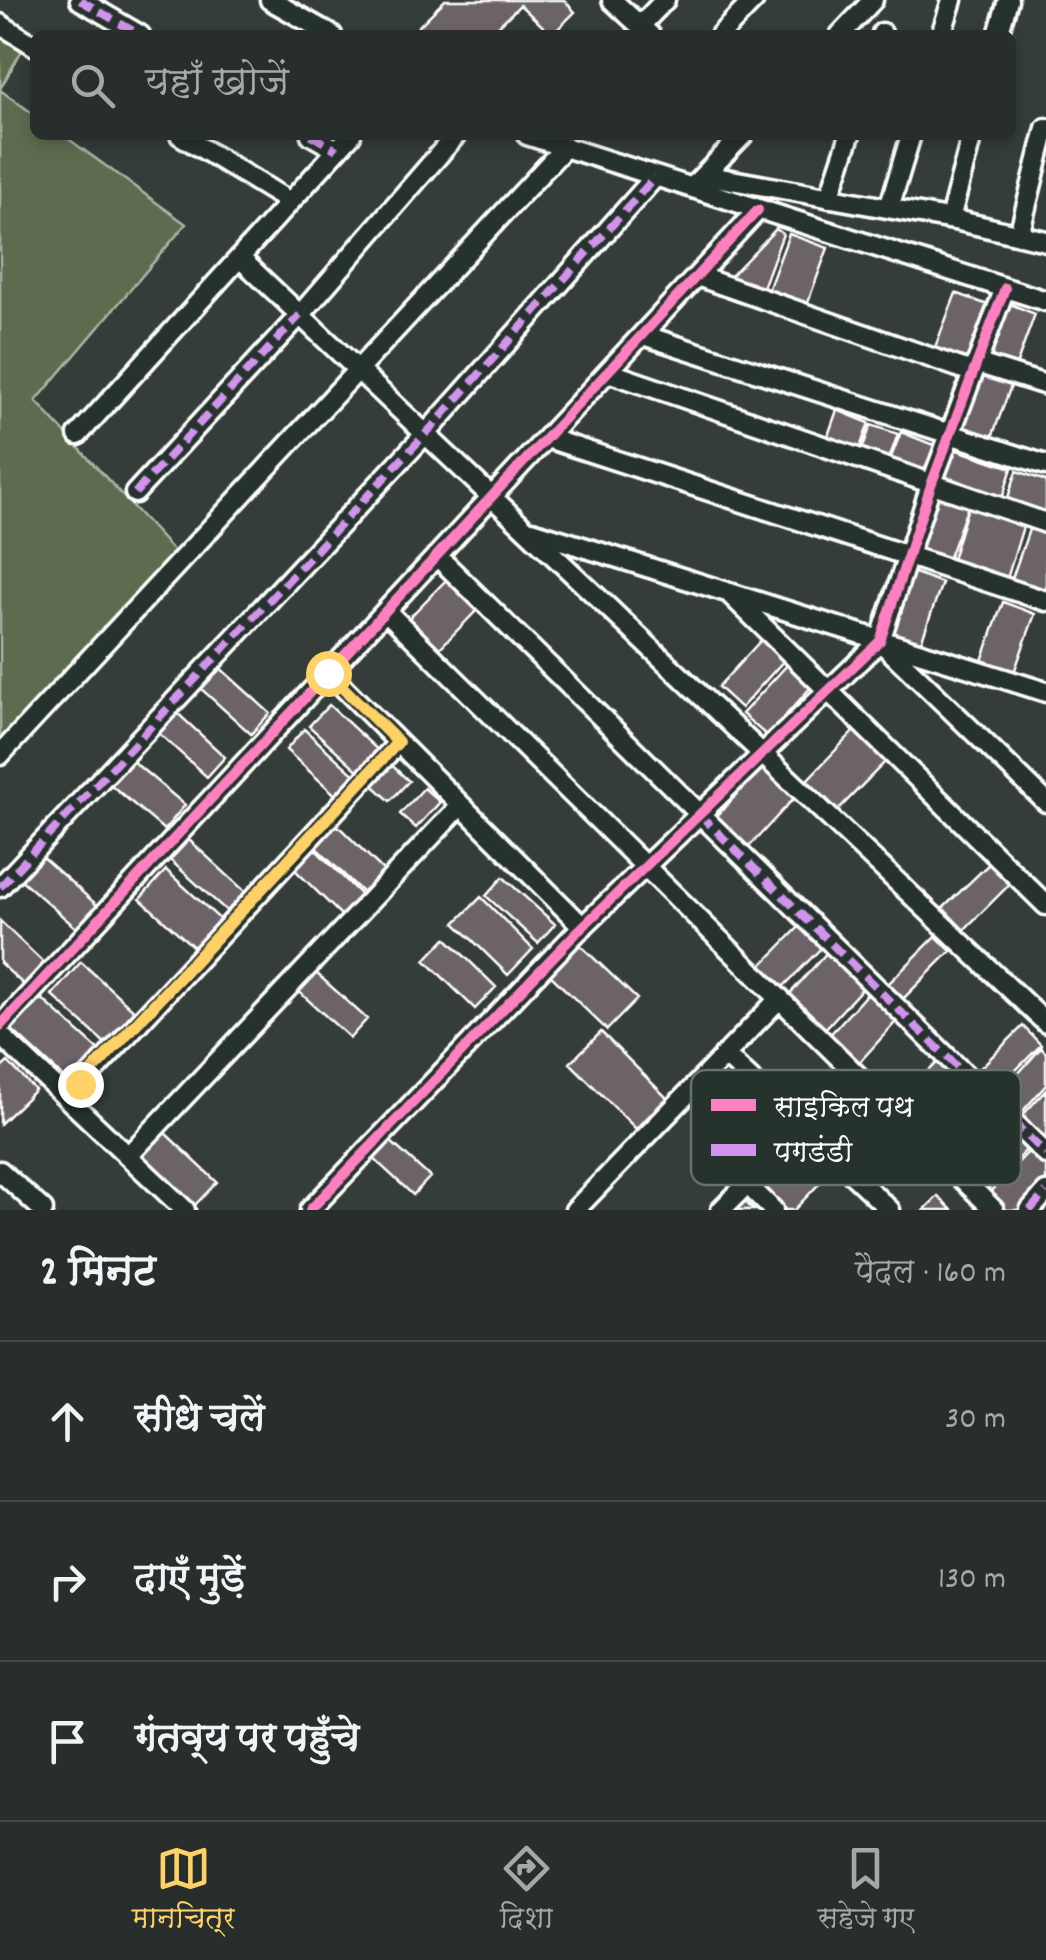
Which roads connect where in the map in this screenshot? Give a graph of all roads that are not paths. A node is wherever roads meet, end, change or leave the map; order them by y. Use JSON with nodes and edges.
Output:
{"nodes":[{"id":1,"x":80,"y":0,"type":"edge"},
{"id":2,"x":270,"y":0,"type":"edge"},
{"id":3,"x":612,"y":0,"type":"edge"},
{"id":4,"x":665,"y":0,"type":"edge"},
{"id":5,"x":754,"y":0,"type":"edge"},
{"id":6,"x":873,"y":0,"type":"edge"},
{"id":7,"x":952,"y":0,"type":"edge"},
{"id":8,"x":1008,"y":0,"type":"edge"},
{"id":9,"x":0,"y":24,"type":"edge"},
{"id":10,"x":131,"y":30,"type":"edge"},
{"id":11,"x":323,"y":30,"type":"edge"},
{"id":12,"x":644,"y":30,"type":"edge"},
{"id":13,"x":725,"y":30,"type":"edge"},
{"id":14,"x":845,"y":30,"type":"edge"},
{"id":15,"x":943,"y":30,"type":"edge"},
{"id":16,"x":999,"y":30,"type":"edge"},
{"id":17,"x":30,"y":43,"type":"edge"},
{"id":18,"x":1046,"y":128,"type":"edge"},
{"id":19,"x":188,"y":140,"type":"edge"},
{"id":20,"x":320,"y":140,"type":"edge"},
{"id":21,"x":347,"y":140,"type":"edge"},
{"id":22,"x":452,"y":140,"type":"edge"},
{"id":23,"x":541,"y":140,"type":"edge"},
{"id":24,"x":738,"y":140,"type":"edge"},
{"id":25,"x":848,"y":140,"type":"edge"},
{"id":26,"x":909,"y":140,"type":"edge"},
{"id":27,"x":971,"y":140,"type":"edge"},
{"id":28,"x":564,"y":148,"type":"junction"},
{"id":29,"x":338,"y":150,"type":"junction"},
{"id":30,"x":655,"y":178,"type":"junction"},
{"id":31,"x":697,"y":182,"type":"junction"},
{"id":32,"x":829,"y":198,"type":"junction"},
{"id":33,"x":290,"y":202,"type":"junction"},
{"id":34,"x":889,"y":208,"type":"junction"},
{"id":35,"x":758,"y":210,"type":"junction"},
{"id":36,"x":950,"y":219,"type":"junction"},
{"id":37,"x":1019,"y":235,"type":"junction"},
{"id":38,"x":1046,"y":241,"type":"edge"},
{"id":39,"x":240,"y":258,"type":"junction"},
{"id":40,"x":698,"y":276,"type":"junction"},
{"id":41,"x":1005,"y":288,"type":"junction"},
{"id":42,"x":1046,"y":301,"type":"edge"},
{"id":43,"x":300,"y":315,"type":"junction"},
{"id":44,"x":643,"y":335,"type":"junction"},
{"id":45,"x":974,"y":368,"type":"junction"},
{"id":46,"x":359,"y":371,"type":"junction"},
{"id":47,"x":608,"y":372,"type":"junction"},
{"id":48,"x":1046,"y":385,"type":"edge"},
{"id":49,"x":425,"y":434,"type":"junction"},
{"id":50,"x":949,"y":434,"type":"junction"},
{"id":51,"x":78,"y":435,"type":"dead end"},
{"id":52,"x":546,"y":438,"type":"junction"},
{"id":53,"x":1046,"y":465,"type":"edge"},
{"id":54,"x":930,"y":484,"type":"junction"},
{"id":55,"x":135,"y":493,"type":"dead end"},
{"id":56,"x":492,"y":497,"type":"junction"},
{"id":57,"x":1046,"y":524,"type":"edge"},
{"id":58,"x":526,"y":529,"type":"junction"},
{"id":59,"x":906,"y":555,"type":"junction"},
{"id":60,"x":437,"y":556,"type":"junction"},
{"id":61,"x":727,"y":591,"type":"junction"},
{"id":62,"x":1046,"y":601,"type":"edge"},
{"id":63,"x":386,"y":611,"type":"junction"},
{"id":64,"x":880,"y":641,"type":"junction"},
{"id":65,"x":328,"y":673,"type":"junction"},
{"id":66,"x":1046,"y":692,"type":"edge"},
{"id":67,"x":827,"y":694,"type":"junction"},
{"id":68,"x":398,"y":742,"type":"junction"},
{"id":69,"x":766,"y":754,"type":"junction"},
{"id":70,"x":0,"y":755,"type":"edge"},
{"id":71,"x":1046,"y":802,"type":"edge"},
{"id":72,"x":461,"y":805,"type":"junction"},
{"id":73,"x":700,"y":815,"type":"junction"},
{"id":74,"x":646,"y":865,"type":"junction"},
{"id":75,"x":0,"y":887,"type":"edge"},
{"id":76,"x":1046,"y":905,"type":"edge"},
{"id":77,"x":583,"y":926,"type":"junction"},
{"id":78,"x":780,"y":998,"type":"junction"},
{"id":79,"x":1046,"y":1023,"type":"edge"},
{"id":80,"x":0,"y":1026,"type":"edge"},
{"id":81,"x":0,"y":1035,"type":"edge"},
{"id":82,"x":725,"y":1055,"type":"junction"},
{"id":83,"x":710,"y":1070,"type":"edge"},
{"id":84,"x":741,"y":1070,"type":"edge"},
{"id":85,"x":853,"y":1070,"type":"edge"},
{"id":86,"x":960,"y":1070,"type":"edge"},
{"id":87,"x":691,"y":1090,"type":"edge"},
{"id":88,"x":68,"y":1098,"type":"junction"},
{"id":89,"x":1021,"y":1130,"type":"edge"},
{"id":90,"x":1046,"y":1154,"type":"edge"},
{"id":91,"x":128,"y":1156,"type":"junction"},
{"id":92,"x":0,"y":1171,"type":"edge"},
{"id":93,"x":746,"y":1185,"type":"edge"},
{"id":94,"x":748,"y":1185,"type":"edge"},
{"id":95,"x":864,"y":1185,"type":"edge"},
{"id":96,"x":969,"y":1185,"type":"edge"},
{"id":97,"x":1046,"y":1192,"type":"edge"},
{"id":98,"x":43,"y":1210,"type":"edge"},
{"id":99,"x":186,"y":1210,"type":"edge"},
{"id":100,"x":310,"y":1210,"type":"edge"},
{"id":101,"x":575,"y":1210,"type":"edge"},
{"id":102,"x":721,"y":1210,"type":"edge"},
{"id":103,"x":774,"y":1210,"type":"edge"},
{"id":104,"x":890,"y":1210,"type":"edge"},
{"id":105,"x":994,"y":1210,"type":"edge"},
{"id":106,"x":1030,"y":1210,"type":"edge"}],
"edges":[{"from":1,"to":10,"type":"street"},
{"from":2,"to":11,"type":"street"},
{"from":3,"to":12,"type":"street"},
{"from":4,"to":12,"type":"street"},
{"from":5,"to":13,"type":"street"},
{"from":6,"to":14,"type":"street"},
{"from":7,"to":15,"type":"street"},
{"from":8,"to":16,"type":"street"},
{"from":9,"to":17,"type":"street"},
{"from":18,"to":37,"type":"street"},
{"from":19,"to":33,"type":"street"},
{"from":20,"to":29,"type":"street"},
{"from":21,"to":29,"type":"street"},
{"from":22,"to":43,"type":"street"},
{"from":23,"to":28,"type":"street"},
{"from":24,"to":31,"type":"street"},
{"from":25,"to":32,"type":"street"},
{"from":26,"to":34,"type":"street"},
{"from":27,"to":36,"type":"street"},
{"from":28,"to":30,"type":"street"},
{"from":28,"to":46,"type":"street"},
{"from":29,"to":33,"type":"street"},
{"from":30,"to":31,"type":"street"},
{"from":30,"to":49,"type":"street"},
{"from":31,"to":32,"type":"street"},
{"from":31,"to":35,"type":"street"},
{"from":32,"to":34,"type":"street"},
{"from":33,"to":39,"type":"street"},
{"from":34,"to":36,"type":"street"},
{"from":35,"to":40,"type":"street"},
{"from":35,"to":41,"type":"street"},
{"from":36,"to":37,"type":"street"},
{"from":37,"to":38,"type":"street"},
{"from":39,"to":43,"type":"street"},
{"from":39,"to":51,"type":"street"},
{"from":40,"to":44,"type":"street"},
{"from":40,"to":45,"type":"street"},
{"from":41,"to":42,"type":"street"},
{"from":41,"to":45,"type":"street"},
{"from":43,"to":46,"type":"street"},
{"from":43,"to":55,"type":"street"},
{"from":44,"to":47,"type":"street"},
{"from":44,"to":50,"type":"street"},
{"from":45,"to":48,"type":"street"},
{"from":45,"to":50,"type":"street"},
{"from":46,"to":49,"type":"street"},
{"from":46,"to":70,"type":"street"},
{"from":47,"to":52,"type":"street"},
{"from":47,"to":54,"type":"street"},
{"from":49,"to":56,"type":"street"},
{"from":49,"to":75,"type":"street"},
{"from":50,"to":53,"type":"street"},
{"from":50,"to":54,"type":"street"},
{"from":52,"to":56,"type":"street"},
{"from":52,"to":59,"type":"street"},
{"from":54,"to":57,"type":"street"},
{"from":54,"to":59,"type":"street"},
{"from":56,"to":58,"type":"street"},
{"from":56,"to":60,"type":"street"},
{"from":58,"to":61,"type":"street"},
{"from":58,"to":69,"type":"street"},
{"from":59,"to":62,"type":"street"},
{"from":59,"to":64,"type":"street"},
{"from":60,"to":63,"type":"street"},
{"from":60,"to":73,"type":"street"},
{"from":61,"to":64,"type":"street"},
{"from":61,"to":67,"type":"street"},
{"from":63,"to":65,"type":"street"},
{"from":63,"to":74,"type":"street"},
{"from":64,"to":66,"type":"street"},
{"from":64,"to":67,"type":"street"},
{"from":64,"to":71,"type":"street"},
{"from":65,"to":68,"type":"street"},
{"from":65,"to":80,"type":"street"},
{"from":67,"to":69,"type":"street"},
{"from":67,"to":76,"type":"street"},
{"from":68,"to":72,"type":"street"},
{"from":68,"to":88,"type":"street"},
{"from":69,"to":73,"type":"street"},
{"from":69,"to":79,"type":"street"},
{"from":72,"to":77,"type":"street"},
{"from":72,"to":91,"type":"street"},
{"from":73,"to":74,"type":"street"},
{"from":73,"to":86,"type":"street"},
{"from":74,"to":77,"type":"street"},
{"from":74,"to":78,"type":"street"},
{"from":77,"to":100,"type":"street"},
{"from":78,"to":82,"type":"street"},
{"from":78,"to":85,"type":"street"},
{"from":81,"to":88,"type":"street"},
{"from":82,"to":83,"type":"street"},
{"from":82,"to":84,"type":"street"},
{"from":87,"to":101,"type":"street"},
{"from":88,"to":91,"type":"street"},
{"from":89,"to":90,"type":"street"},
{"from":91,"to":99,"type":"street"},
{"from":92,"to":98,"type":"street"},
{"from":93,"to":102,"type":"street"},
{"from":94,"to":103,"type":"street"},
{"from":95,"to":104,"type":"street"},
{"from":96,"to":105,"type":"street"},
{"from":97,"to":106,"type":"street"}]}
